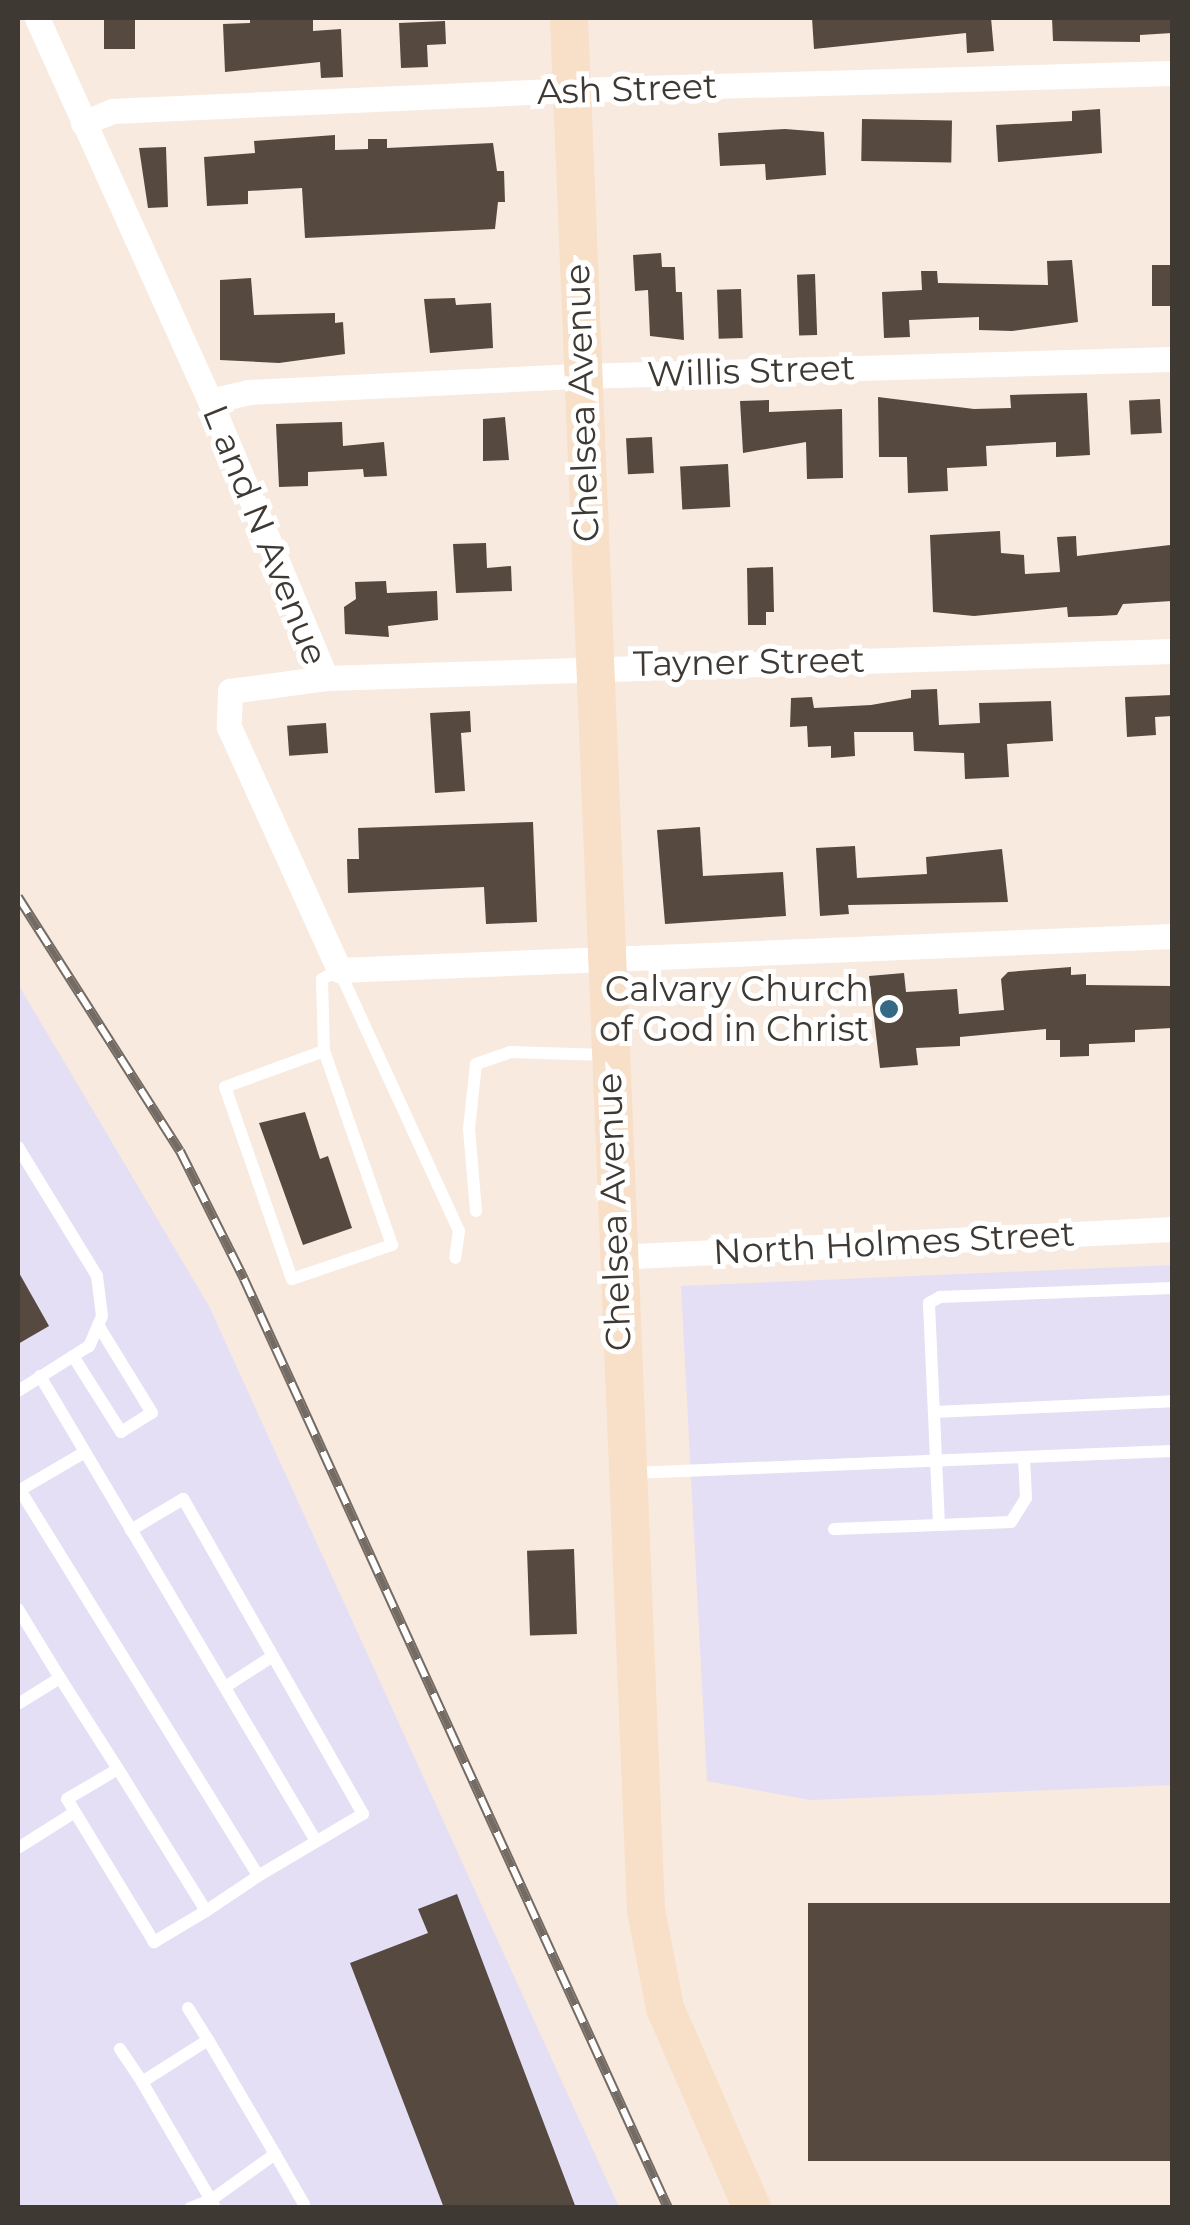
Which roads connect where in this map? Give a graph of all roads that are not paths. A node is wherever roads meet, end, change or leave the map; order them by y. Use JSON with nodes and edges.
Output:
{"nodes":[{"id":1,"x":36,"y":18,"type":"edge"},
{"id":2,"x":569,"y":18,"type":"edge"},
{"id":3,"x":1172,"y":73,"type":"edge"},
{"id":4,"x":572,"y":90,"type":"junction"},
{"id":5,"x":83,"y":123,"type":"junction"},
{"id":6,"x":1172,"y":359,"type":"edge"},
{"id":7,"x":582,"y":376,"type":"junction"},
{"id":8,"x":210,"y":401,"type":"junction"},
{"id":9,"x":1172,"y":650,"type":"edge"},
{"id":10,"x":590,"y":666,"type":"junction"},
{"id":11,"x":326,"y":678,"type":"junction"},
{"id":12,"x":1172,"y":936,"type":"edge"},
{"id":13,"x":604,"y":956,"type":"junction"},
{"id":14,"x":339,"y":970,"type":"junction"},
{"id":15,"x":324,"y":1050,"type":"junction"},
{"id":16,"x":608,"y":1056,"type":"junction"},
{"id":17,"x":18,"y":1147,"type":"edge"},
{"id":18,"x":476,"y":1211,"type":"dead end"},
{"id":19,"x":1172,"y":1228,"type":"edge"},
{"id":20,"x":616,"y":1256,"type":"junction"},
{"id":21,"x":455,"y":1258,"type":"dead end"},
{"id":22,"x":1172,"y":1288,"type":"edge"},
{"id":23,"x":98,"y":1324,"type":"junction"},
{"id":24,"x":74,"y":1356,"type":"junction"},
{"id":25,"x":40,"y":1376,"type":"junction"},
{"id":26,"x":18,"y":1390,"type":"edge"},
{"id":27,"x":1172,"y":1400,"type":"edge"},
{"id":28,"x":934,"y":1412,"type":"junction"},
{"id":29,"x":85,"y":1452,"type":"junction"},
{"id":30,"x":1172,"y":1452,"type":"edge"},
{"id":31,"x":1024,"y":1457,"type":"junction"},
{"id":32,"x":936,"y":1460,"type":"junction"},
{"id":33,"x":625,"y":1473,"type":"junction"},
{"id":34,"x":19,"y":1491,"type":"edge"},
{"id":35,"x":939,"y":1524,"type":"junction"},
{"id":36,"x":834,"y":1529,"type":"dead end"},
{"id":37,"x":132,"y":1530,"type":"junction"},
{"id":38,"x":18,"y":1609,"type":"edge"},
{"id":39,"x":273,"y":1656,"type":"junction"},
{"id":40,"x":60,"y":1678,"type":"junction"},
{"id":41,"x":225,"y":1687,"type":"junction"},
{"id":42,"x":18,"y":1704,"type":"edge"},
{"id":43,"x":118,"y":1769,"type":"junction"},
{"id":44,"x":75,"y":1812,"type":"junction"},
{"id":45,"x":316,"y":1841,"type":"junction"},
{"id":46,"x":18,"y":1848,"type":"edge"},
{"id":47,"x":258,"y":1876,"type":"junction"},
{"id":48,"x":206,"y":1911,"type":"junction"},
{"id":49,"x":188,"y":2008,"type":"dead end"},
{"id":50,"x":208,"y":2040,"type":"junction"},
{"id":51,"x":120,"y":2049,"type":"dead end"},
{"id":52,"x":142,"y":2082,"type":"junction"},
{"id":53,"x":275,"y":2154,"type":"junction"},
{"id":54,"x":213,"y":2204,"type":"edge"},
{"id":55,"x":304,"y":2204,"type":"dead end"},
{"id":56,"x":190,"y":2208,"type":"edge"},
{"id":57,"x":752,"y":2208,"type":"edge"}],
"edges":[{"from":1,"to":5,"type":"street","name":"L and N Avenue"},
{"from":2,"to":4,"type":"main road","name":"Chelsea Avenue"},
{"from":3,"to":4,"type":"street","name":"Ash Street"},
{"from":4,"to":5,"type":"street","name":"Ash Street"},
{"from":4,"to":7,"type":"main road","name":"Chelsea Avenue"},
{"from":5,"to":8,"type":"street","name":"L and N Avenue"},
{"from":6,"to":7,"type":"street","name":"Willis Street"},
{"from":7,"to":8,"type":"street","name":"Willis Street"},
{"from":7,"to":10,"type":"main road","name":"Chelsea Avenue"},
{"from":8,"to":11,"type":"street","name":"L and N Avenue"},
{"from":9,"to":10,"type":"street","name":"Tayner Street"},
{"from":10,"to":11,"type":"street","name":"Tayner Street"},
{"from":10,"to":13,"type":"main road","name":"Chelsea Avenue"},
{"from":11,"to":14,"type":"street","name":"L and N Avenue"},
{"from":12,"to":13,"type":"street"},
{"from":13,"to":14,"type":"street"},
{"from":13,"to":16,"type":"main road","name":"Chelsea Avenue"},
{"from":14,"to":15,"type":"lane"},
{"from":14,"to":21,"type":"lane","name":"L and N Avenue"},
{"from":15,"to":15,"type":"lane"},
{"from":16,"to":18,"type":"lane"},
{"from":16,"to":20,"type":"main road","name":"Chelsea Avenue"},
{"from":17,"to":23,"type":"lane"},
{"from":19,"to":20,"type":"street","name":"North Holmes Street"},
{"from":20,"to":33,"type":"main road","name":"Chelsea Avenue"},
{"from":22,"to":28,"type":"lane"},
{"from":23,"to":24,"type":"lane"},
{"from":23,"to":24,"type":"lane"},
{"from":24,"to":25,"type":"lane"},
{"from":25,"to":26,"type":"lane"},
{"from":25,"to":29,"type":"lane"},
{"from":27,"to":28,"type":"lane"},
{"from":28,"to":32,"type":"lane"},
{"from":29,"to":34,"type":"lane"},
{"from":29,"to":37,"type":"lane"},
{"from":30,"to":31,"type":"lane"},
{"from":31,"to":32,"type":"lane"},
{"from":31,"to":35,"type":"lane"},
{"from":32,"to":33,"type":"lane"},
{"from":32,"to":35,"type":"lane"},
{"from":33,"to":57,"type":"main road","name":"Chelsea Avenue"},
{"from":34,"to":47,"type":"lane"},
{"from":35,"to":36,"type":"lane"},
{"from":37,"to":39,"type":"lane"},
{"from":37,"to":41,"type":"lane"},
{"from":38,"to":40,"type":"lane"},
{"from":39,"to":41,"type":"lane"},
{"from":39,"to":45,"type":"lane"},
{"from":40,"to":42,"type":"lane"},
{"from":40,"to":43,"type":"lane"},
{"from":41,"to":45,"type":"lane"},
{"from":43,"to":44,"type":"lane"},
{"from":43,"to":48,"type":"lane"},
{"from":44,"to":46,"type":"lane"},
{"from":44,"to":48,"type":"lane"},
{"from":45,"to":47,"type":"lane"},
{"from":47,"to":48,"type":"lane"},
{"from":49,"to":50,"type":"lane"},
{"from":50,"to":52,"type":"lane"},
{"from":50,"to":53,"type":"lane"},
{"from":51,"to":52,"type":"lane"},
{"from":52,"to":54,"type":"lane"},
{"from":53,"to":54,"type":"lane"},
{"from":53,"to":55,"type":"lane"},
{"from":54,"to":56,"type":"lane"}]}
